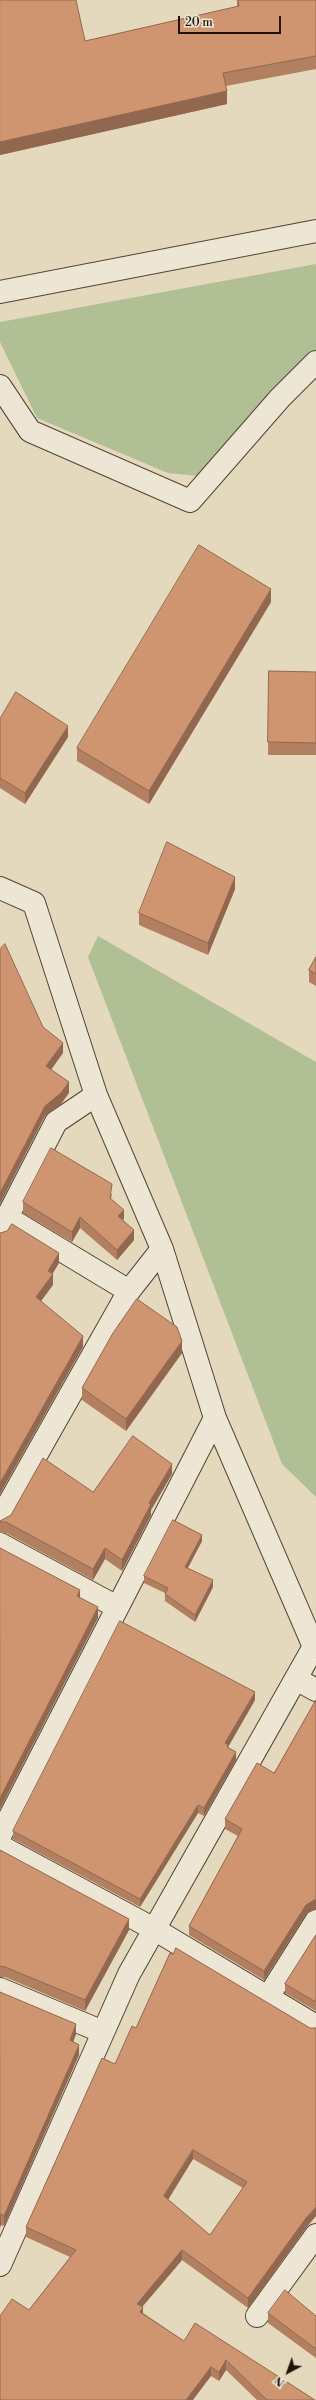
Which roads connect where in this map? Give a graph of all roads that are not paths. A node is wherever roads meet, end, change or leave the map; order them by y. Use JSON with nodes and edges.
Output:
{"nodes":[{"id":1,"x":316,"y":231,"type":"edge"},
{"id":2,"x":0,"y":292,"type":"edge"},
{"id":3,"x":316,"y":362,"type":"edge"},
{"id":4,"x":0,"y":386,"type":"edge"},
{"id":5,"x":0,"y":888,"type":"edge"},
{"id":6,"x":96,"y":1095,"type":"junction"},
{"id":7,"x":4,"y":1225,"type":"edge"},
{"id":8,"x":162,"y":1249,"type":"junction"},
{"id":9,"x":129,"y":1291,"type":"junction"},
{"id":10,"x":215,"y":1418,"type":"junction"},
{"id":11,"x":0,"y":1519,"type":"edge"},
{"id":12,"x":0,"y":1544,"type":"edge"},
{"id":13,"x":117,"y":1607,"type":"junction"},
{"id":14,"x":315,"y":1645,"type":"edge"},
{"id":15,"x":296,"y":1678,"type":"junction"},
{"id":16,"x":316,"y":1690,"type":"edge"},
{"id":17,"x":0,"y":1836,"type":"edge"},
{"id":18,"x":0,"y":1846,"type":"edge"},
{"id":19,"x":316,"y":1921,"type":"edge"},
{"id":20,"x":154,"y":1930,"type":"junction"},
{"id":21,"x":0,"y":1990,"type":"edge"},
{"id":22,"x":268,"y":1997,"type":"junction"},
{"id":23,"x":316,"y":2026,"type":"edge"},
{"id":24,"x":102,"y":2032,"type":"junction"},
{"id":25,"x":316,"y":2235,"type":"edge"},
{"id":26,"x":0,"y":2265,"type":"edge"},
{"id":27,"x":257,"y":2316,"type":"dead end"}],
"edges":[{"from":1,"to":2,"type":"street"},
{"from":3,"to":4,"type":"street"},
{"from":5,"to":6,"type":"street"},
{"from":6,"to":7,"type":"street"},
{"from":6,"to":8,"type":"street"},
{"from":7,"to":9,"type":"street"},
{"from":8,"to":9,"type":"street"},
{"from":8,"to":10,"type":"street"},
{"from":9,"to":11,"type":"street"},
{"from":10,"to":13,"type":"street"},
{"from":10,"to":14,"type":"street"},
{"from":12,"to":13,"type":"street"},
{"from":13,"to":17,"type":"street"},
{"from":14,"to":15,"type":"street"},
{"from":15,"to":16,"type":"street"},
{"from":15,"to":20,"type":"street"},
{"from":18,"to":20,"type":"street"},
{"from":19,"to":22,"type":"street"},
{"from":20,"to":22,"type":"street"},
{"from":20,"to":24,"type":"street"},
{"from":21,"to":24,"type":"street"},
{"from":22,"to":23,"type":"street"},
{"from":24,"to":26,"type":"street"},
{"from":25,"to":27,"type":"street"}]}
